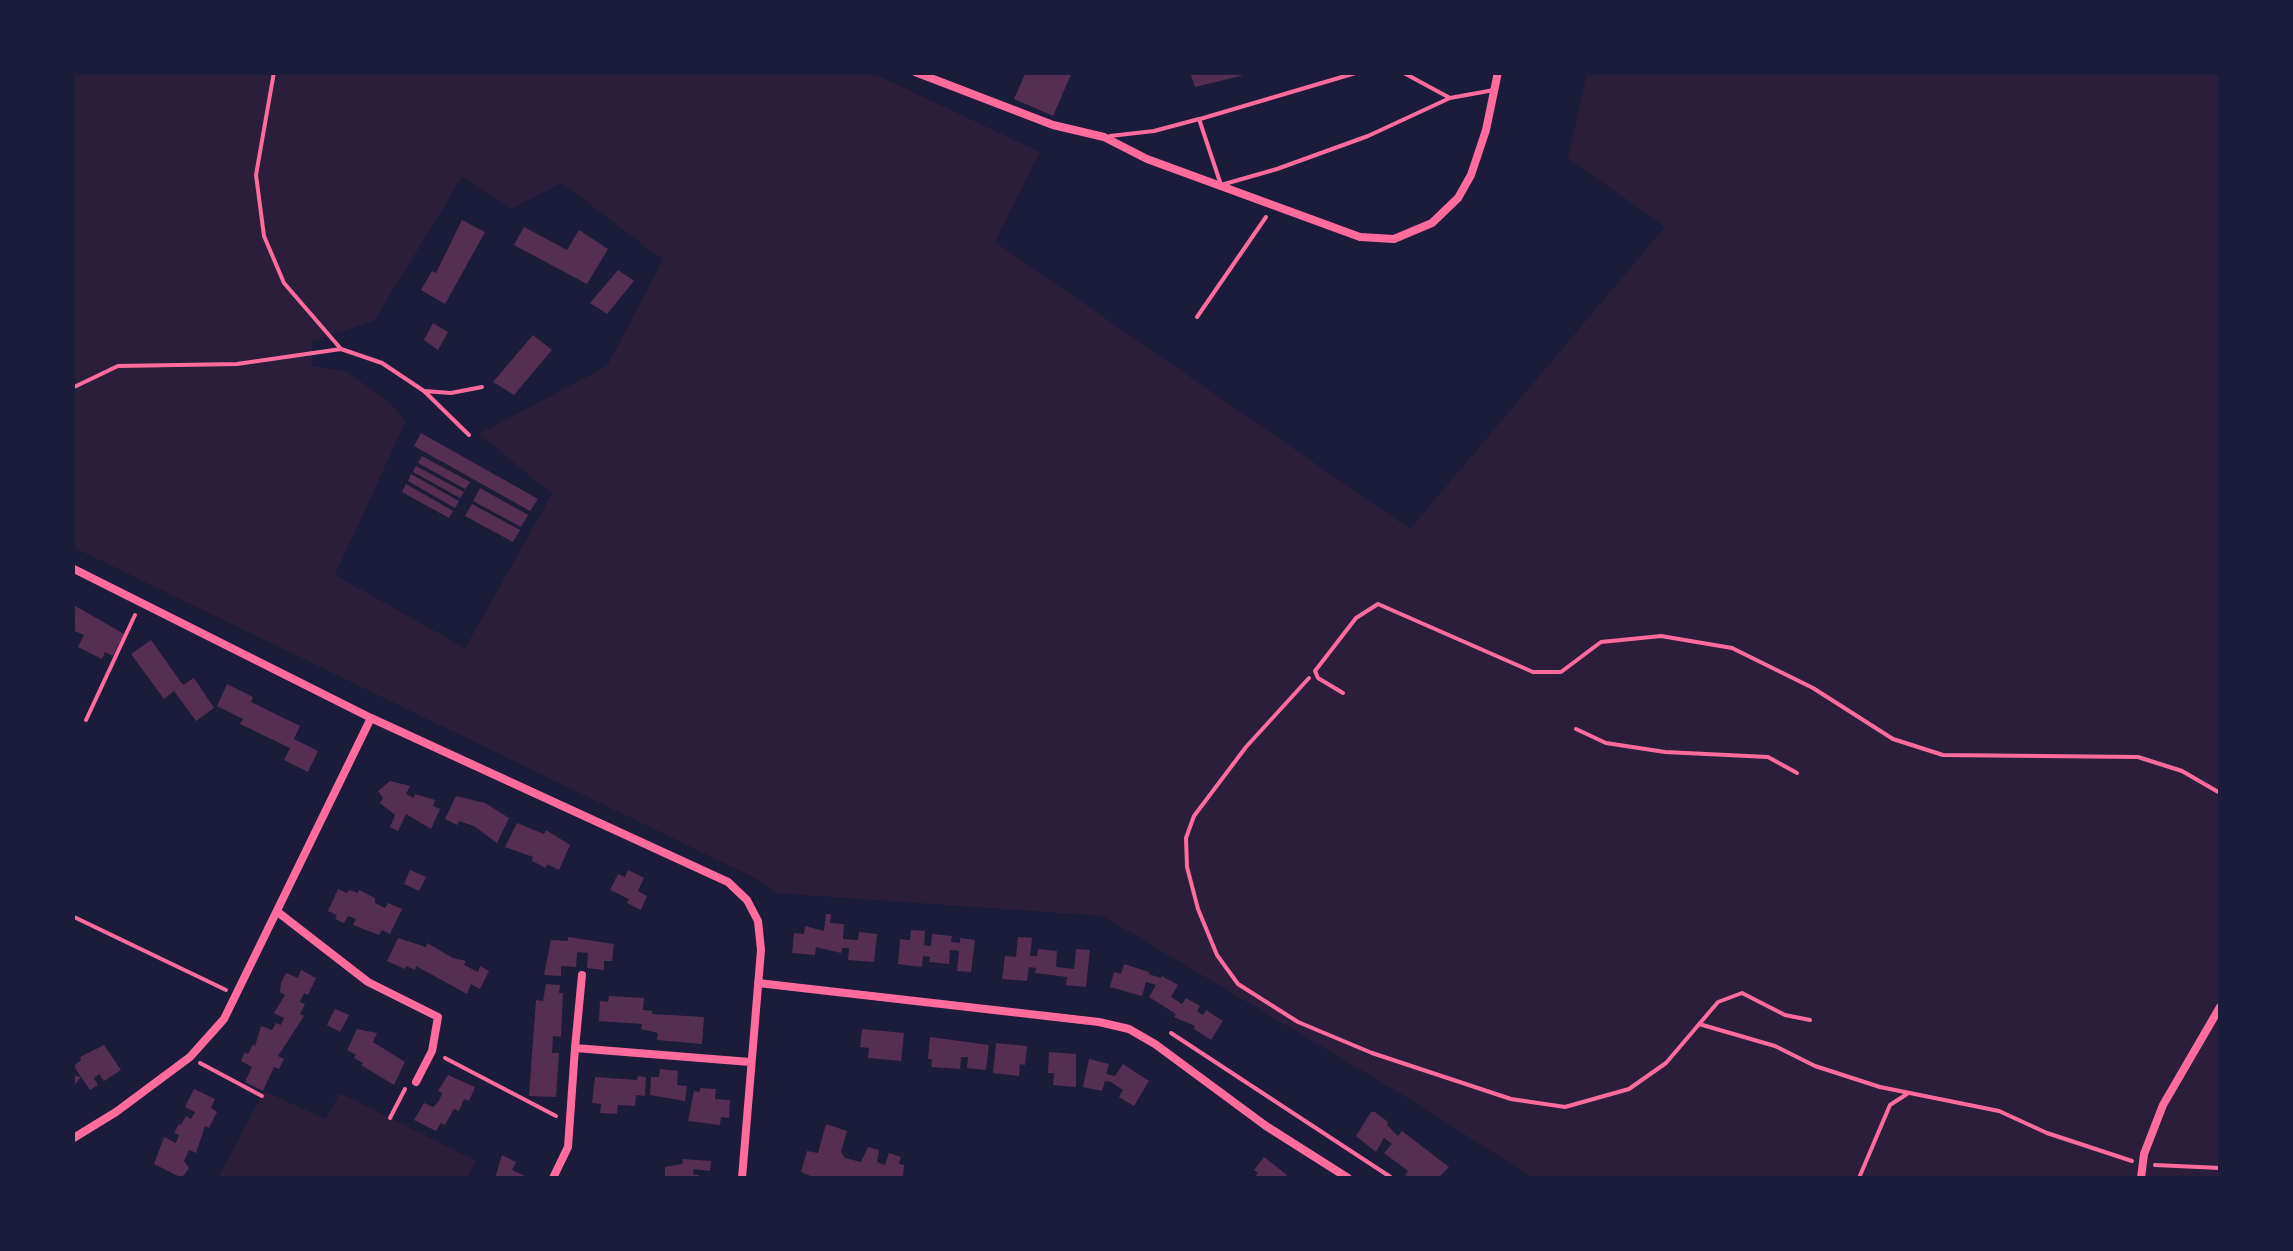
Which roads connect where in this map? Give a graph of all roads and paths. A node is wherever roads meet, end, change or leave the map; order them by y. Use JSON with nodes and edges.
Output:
{"nodes":[{"id":1,"x":274,"y":72,"type":"edge"},
{"id":2,"x":915,"y":72,"type":"edge"},
{"id":3,"x":1359,"y":72,"type":"edge"},
{"id":4,"x":1402,"y":72,"type":"edge"},
{"id":5,"x":1498,"y":72,"type":"edge"},
{"id":6,"x":1494,"y":90,"type":"junction"},
{"id":7,"x":1450,"y":98,"type":"junction"},
{"id":8,"x":1199,"y":120,"type":"junction"},
{"id":9,"x":1104,"y":136,"type":"junction"},
{"id":10,"x":1220,"y":185,"type":"junction"},
{"id":11,"x":1272,"y":204,"type":"junction"},
{"id":12,"x":1197,"y":317,"type":"dead end"},
{"id":13,"x":341,"y":349,"type":"junction"},
{"id":14,"x":72,"y":388,"type":"edge"},
{"id":15,"x":482,"y":388,"type":"dead end"},
{"id":16,"x":424,"y":391,"type":"junction"},
{"id":17,"x":469,"y":435,"type":"dead end"},
{"id":18,"x":72,"y":568,"type":"edge"},
{"id":19,"x":141,"y":602,"type":"junction"},
{"id":20,"x":1316,"y":671,"type":"junction"},
{"id":21,"x":1343,"y":693,"type":"dead end"},
{"id":22,"x":371,"y":718,"type":"junction"},
{"id":23,"x":86,"y":720,"type":"dead end"},
{"id":24,"x":1576,"y":729,"type":"dead end"},
{"id":25,"x":1797,"y":773,"type":"dead end"},
{"id":26,"x":2220,"y":793,"type":"edge"},
{"id":27,"x":278,"y":912,"type":"junction"},
{"id":28,"x":72,"y":916,"type":"edge"},
{"id":29,"x":582,"y":975,"type":"dead end"},
{"id":30,"x":758,"y":983,"type":"junction"},
{"id":31,"x":236,"y":995,"type":"junction"},
{"id":32,"x":2220,"y":1007,"type":"edge"},
{"id":33,"x":1810,"y":1020,"type":"dead end"},
{"id":34,"x":1698,"y":1024,"type":"junction"},
{"id":35,"x":1171,"y":1033,"type":"dead end"},
{"id":36,"x":575,"y":1048,"type":"junction"},
{"id":37,"x":432,"y":1052,"type":"junction"},
{"id":38,"x":190,"y":1057,"type":"junction"},
{"id":39,"x":750,"y":1062,"type":"junction"},
{"id":40,"x":416,"y":1082,"type":"joint"},
{"id":41,"x":1908,"y":1093,"type":"junction"},
{"id":42,"x":262,"y":1096,"type":"dead end"},
{"id":43,"x":571,"y":1117,"type":"junction"},
{"id":44,"x":390,"y":1118,"type":"dead end"},
{"id":45,"x":72,"y":1139,"type":"edge"},
{"id":46,"x":2143,"y":1164,"type":"junction"},
{"id":47,"x":2220,"y":1168,"type":"edge"},
{"id":48,"x":552,"y":1178,"type":"edge"},
{"id":49,"x":742,"y":1178,"type":"edge"},
{"id":50,"x":1348,"y":1178,"type":"edge"},
{"id":51,"x":1392,"y":1178,"type":"edge"},
{"id":52,"x":1859,"y":1178,"type":"edge"},
{"id":53,"x":2141,"y":1178,"type":"edge"}],
"edges":[{"from":1,"to":13,"type":"lane"},
{"from":2,"to":9,"type":"street"},
{"from":3,"to":8,"type":"lane"},
{"from":4,"to":7,"type":"lane"},
{"from":5,"to":6,"type":"street"},
{"from":6,"to":7,"type":"lane"},
{"from":6,"to":11,"type":"street"},
{"from":7,"to":10,"type":"lane"},
{"from":8,"to":9,"type":"lane"},
{"from":8,"to":10,"type":"lane"},
{"from":9,"to":10,"type":"street"},
{"from":10,"to":11,"type":"street"},
{"from":11,"to":12,"type":"path"},
{"from":13,"to":14,"type":"lane"},
{"from":13,"to":16,"type":"lane"},
{"from":15,"to":16,"type":"lane"},
{"from":16,"to":17,"type":"lane"},
{"from":18,"to":19,"type":"street"},
{"from":19,"to":22,"type":"street"},
{"from":19,"to":23,"type":"path"},
{"from":20,"to":21,"type":"lane"},
{"from":20,"to":26,"type":"lane"},
{"from":20,"to":34,"type":"path"},
{"from":22,"to":27,"type":"street"},
{"from":22,"to":30,"type":"street"},
{"from":24,"to":25,"type":"path"},
{"from":27,"to":31,"type":"street"},
{"from":27,"to":37,"type":"street"},
{"from":28,"to":31,"type":"path"},
{"from":29,"to":36,"type":"street"},
{"from":30,"to":39,"type":"street"},
{"from":30,"to":50,"type":"street"},
{"from":31,"to":38,"type":"street"},
{"from":32,"to":46,"type":"street"},
{"from":33,"to":34,"type":"path"},
{"from":34,"to":41,"type":"path"},
{"from":35,"to":51,"type":"path"},
{"from":36,"to":39,"type":"street"},
{"from":36,"to":43,"type":"street"},
{"from":37,"to":40,"type":"street"},
{"from":37,"to":43,"type":"path"},
{"from":38,"to":42,"type":"path"},
{"from":38,"to":45,"type":"street"},
{"from":39,"to":49,"type":"street"},
{"from":40,"to":44,"type":"path"},
{"from":41,"to":46,"type":"path"},
{"from":41,"to":52,"type":"path"},
{"from":43,"to":48,"type":"street"},
{"from":46,"to":47,"type":"path"},
{"from":46,"to":53,"type":"street"}]}
